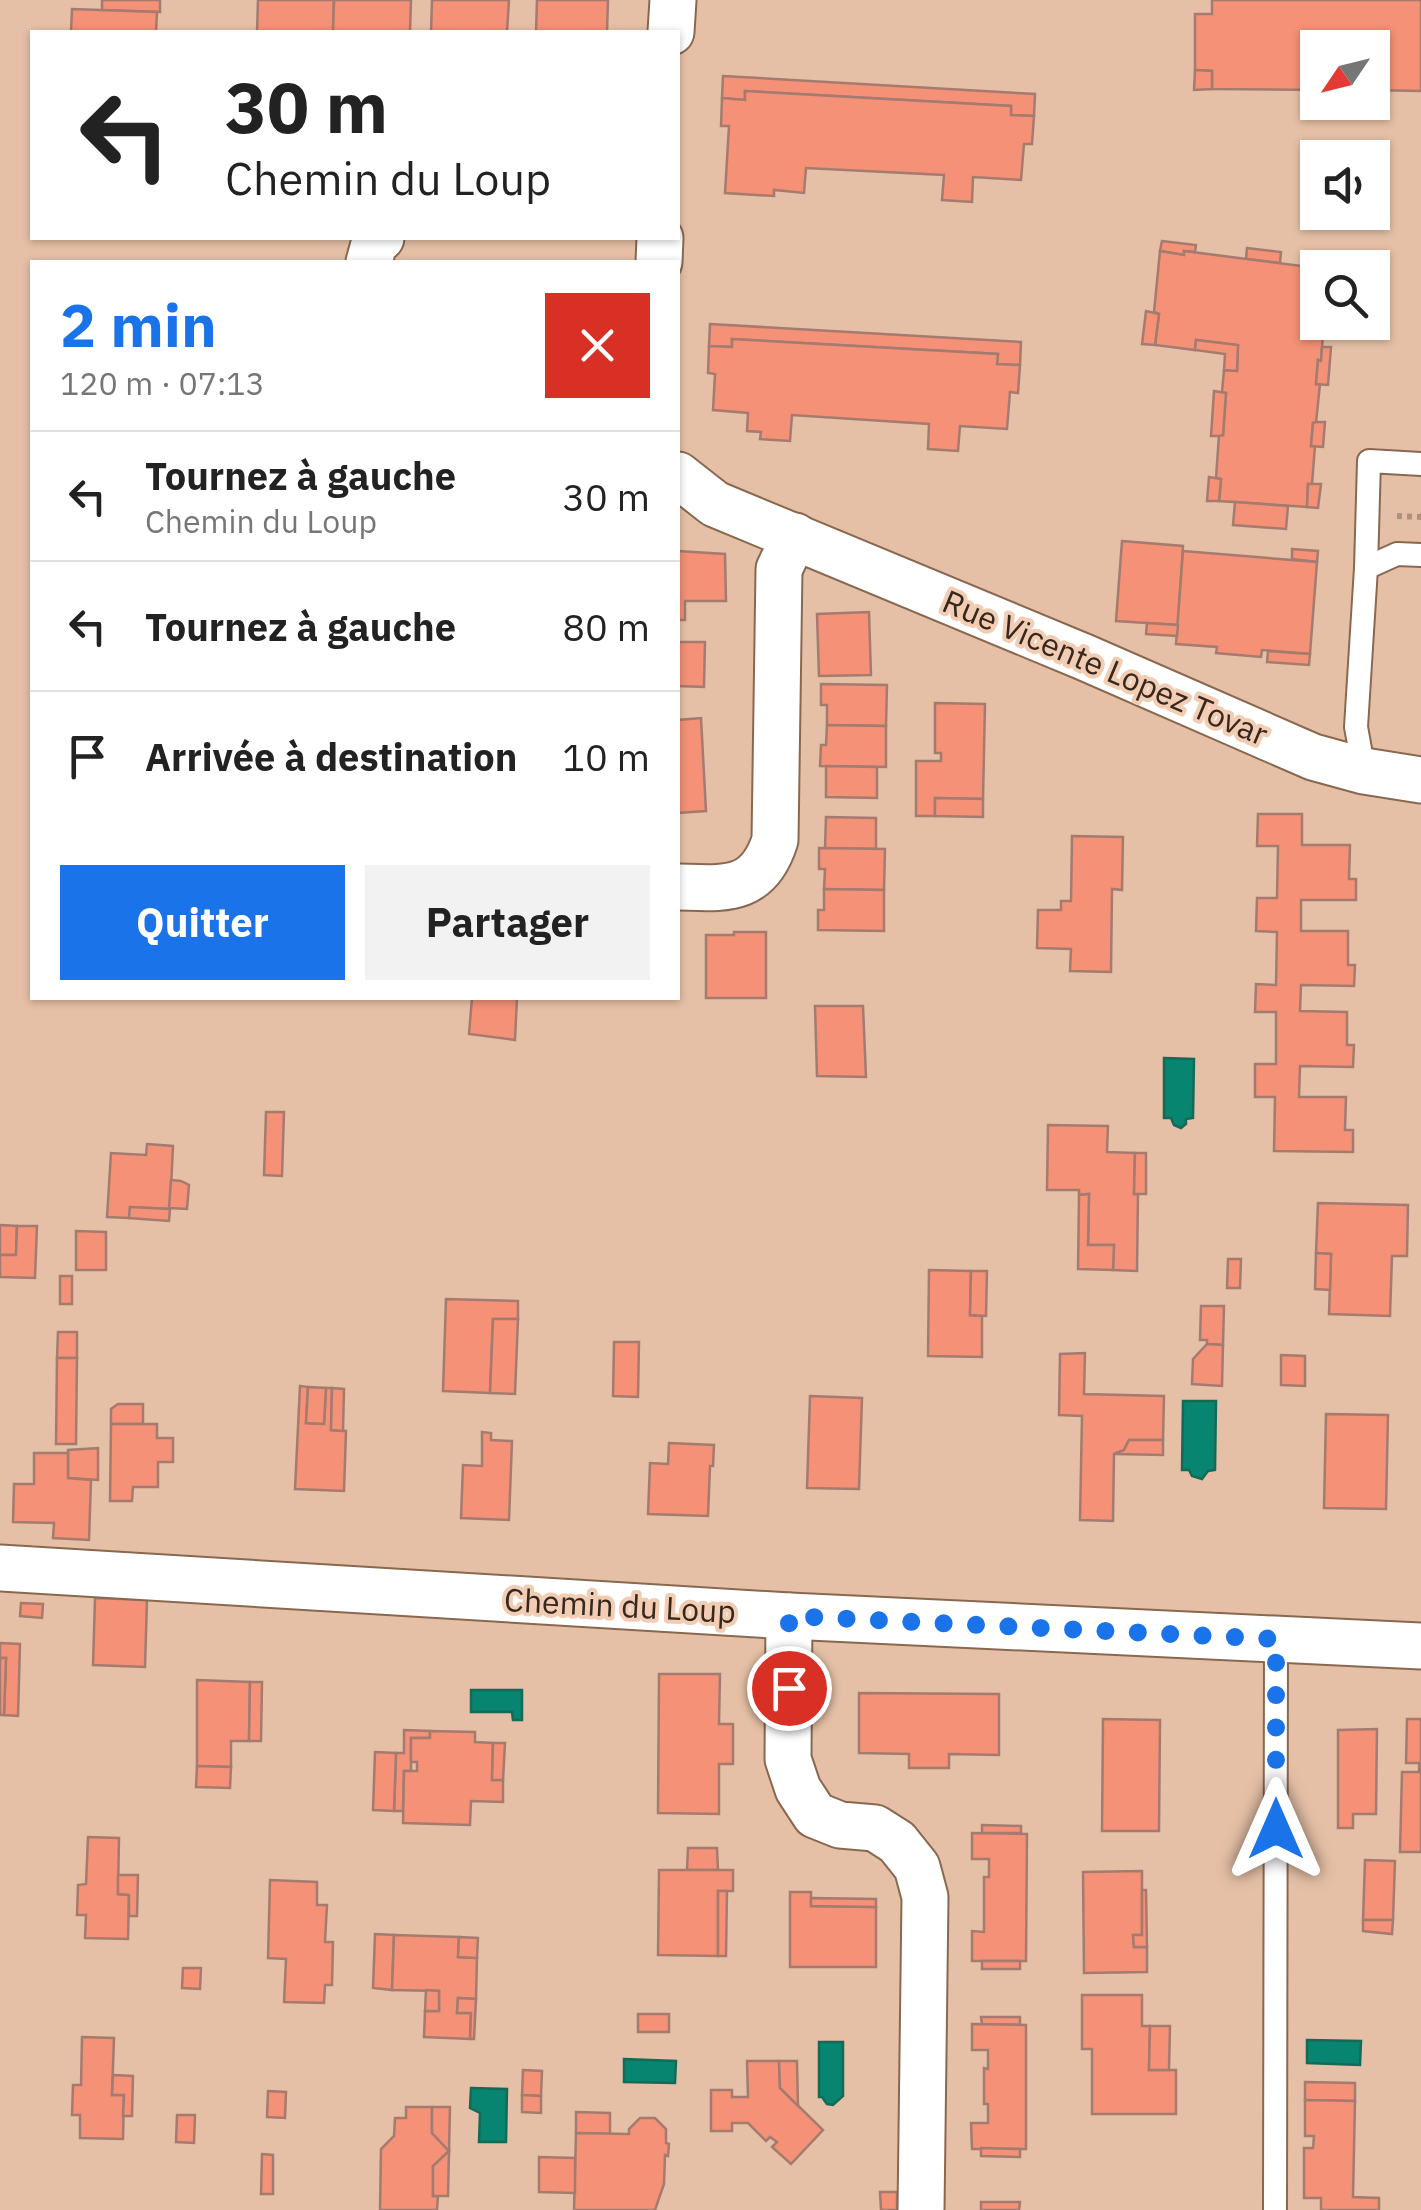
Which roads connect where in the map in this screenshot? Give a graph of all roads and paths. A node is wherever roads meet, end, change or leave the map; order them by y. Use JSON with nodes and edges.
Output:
{"nodes":[{"id":1,"x":673,"y":0,"type":"edge"},
{"id":2,"x":671,"y":30,"type":"edge"},
{"id":3,"x":1421,"y":464,"type":"edge"},
{"id":4,"x":680,"y":477,"type":"edge"},
{"id":5,"x":795,"y":536,"type":"junction"},
{"id":6,"x":1421,"y":555,"type":"edge"},
{"id":7,"x":1366,"y":568,"type":"junction"},
{"id":8,"x":1364,"y":770,"type":"junction"},
{"id":9,"x":1421,"y":780,"type":"edge"},
{"id":10,"x":680,"y":887,"type":"edge"},
{"id":11,"x":0,"y":1568,"type":"edge"},
{"id":12,"x":789,"y":1616,"type":"junction"},
{"id":13,"x":1276,"y":1639,"type":"junction"},
{"id":14,"x":1421,"y":1646,"type":"edge"},
{"id":15,"x":921,"y":2210,"type":"edge"},
{"id":16,"x":1275,"y":2210,"type":"edge"}],
"edges":[{"from":1,"to":2,"type":"street"},
{"from":3,"to":7,"type":"lane"},
{"from":4,"to":5,"type":"street","name":"Rue Vicente Lopez Tovar"},
{"from":5,"to":8,"type":"street","name":"Rue Vicente Lopez Tovar"},
{"from":5,"to":10,"type":"street"},
{"from":6,"to":7,"type":"lane"},
{"from":7,"to":8,"type":"lane"},
{"from":8,"to":9,"type":"street","name":"Rue Vicente Lopez Tovar"},
{"from":11,"to":12,"type":"street","name":"Chemin du Loup"},
{"from":12,"to":13,"type":"street","name":"Chemin du Loup"},
{"from":12,"to":15,"type":"street"},
{"from":13,"to":14,"type":"street","name":"Chemin du Loup"},
{"from":13,"to":16,"type":"lane"}]}
